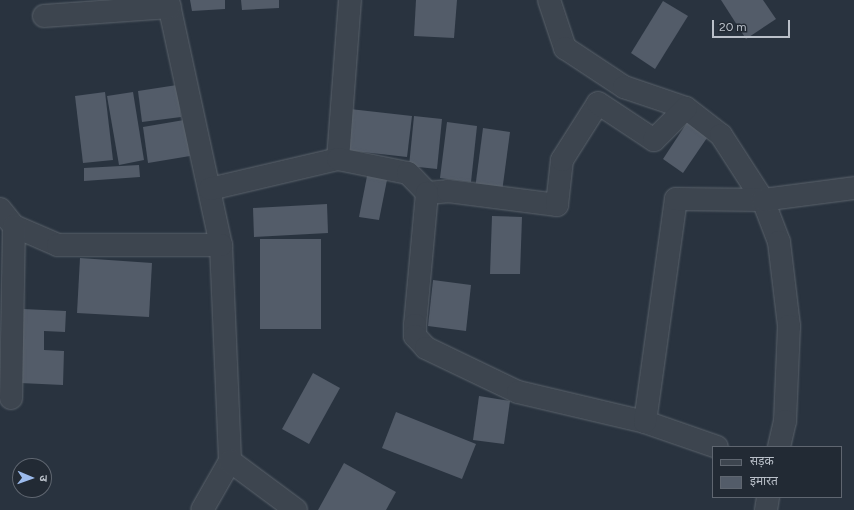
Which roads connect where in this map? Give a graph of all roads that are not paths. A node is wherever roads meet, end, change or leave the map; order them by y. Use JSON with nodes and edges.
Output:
{"nodes":[{"id":1,"x":350,"y":0,"type":"edge"},
{"id":2,"x":549,"y":0,"type":"edge"},
{"id":3,"x":169,"y":3,"type":"edge"},
{"id":4,"x":44,"y":16,"type":"dead end"},
{"id":5,"x":686,"y":108,"type":"junction"},
{"id":6,"x":338,"y":159,"type":"junction"},
{"id":7,"x":854,"y":188,"type":"edge"},
{"id":8,"x":210,"y":189,"type":"junction"},
{"id":9,"x":427,"y":193,"type":"junction"},
{"id":10,"x":763,"y":200,"type":"junction"},
{"id":11,"x":0,"y":210,"type":"edge"},
{"id":12,"x":14,"y":226,"type":"junction"},
{"id":13,"x":221,"y":245,"type":"junction"},
{"id":14,"x":11,"y":398,"type":"dead end"},
{"id":15,"x":645,"y":422,"type":"junction"},
{"id":16,"x":714,"y":446,"type":"edge"},
{"id":17,"x":779,"y":446,"type":"edge"},
{"id":18,"x":230,"y":461,"type":"junction"},
{"id":19,"x":768,"y":498,"type":"edge"},
{"id":20,"x":202,"y":510,"type":"edge"},
{"id":21,"x":296,"y":510,"type":"edge"},
{"id":22,"x":766,"y":510,"type":"edge"}],
"edges":[{"from":1,"to":6,"type":"street"},
{"from":2,"to":5,"type":"street"},
{"from":3,"to":4,"type":"street"},
{"from":3,"to":8,"type":"street"},
{"from":5,"to":9,"type":"street"},
{"from":5,"to":10,"type":"street"},
{"from":6,"to":8,"type":"street"},
{"from":6,"to":9,"type":"street"},
{"from":7,"to":10,"type":"street"},
{"from":8,"to":13,"type":"street"},
{"from":9,"to":15,"type":"street"},
{"from":10,"to":15,"type":"street"},
{"from":10,"to":17,"type":"street"},
{"from":11,"to":12,"type":"street"},
{"from":12,"to":13,"type":"street"},
{"from":12,"to":14,"type":"street"},
{"from":13,"to":18,"type":"street"},
{"from":15,"to":16,"type":"street"},
{"from":18,"to":20,"type":"street"},
{"from":18,"to":21,"type":"street"},
{"from":19,"to":22,"type":"street"}]}
